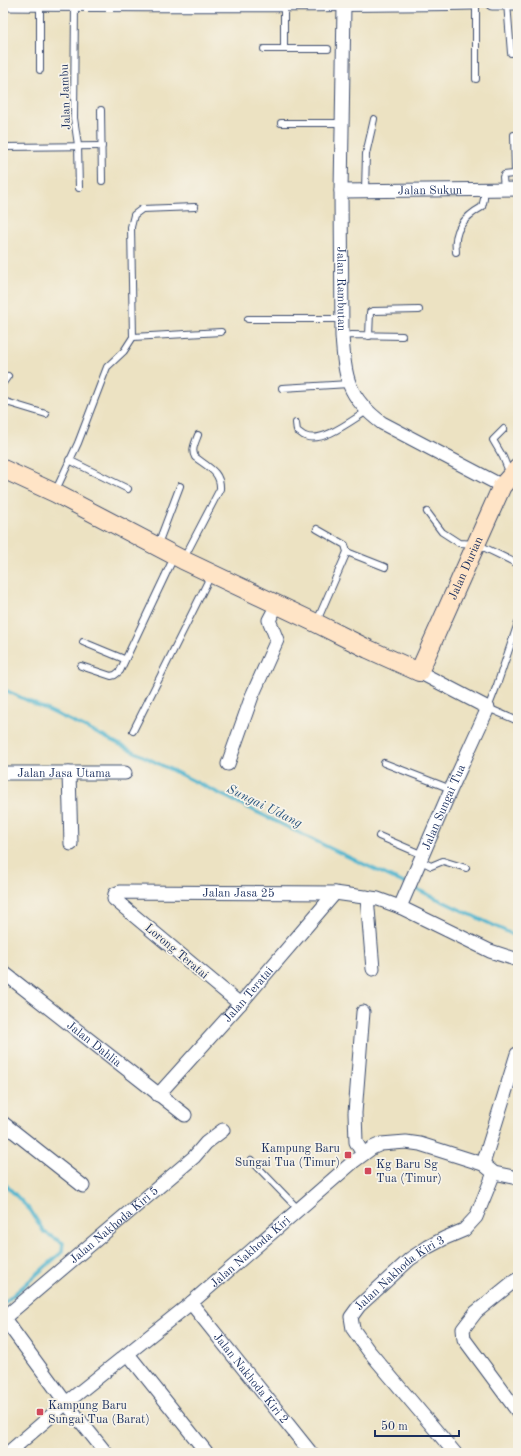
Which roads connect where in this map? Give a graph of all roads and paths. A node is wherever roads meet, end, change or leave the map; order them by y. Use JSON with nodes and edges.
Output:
{"nodes":[{"id":1,"x":472,"y":3,"type":"edge"},
{"id":2,"x":476,"y":3,"type":"edge"},
{"id":3,"x":492,"y":3,"type":"edge"},
{"id":4,"x":507,"y":3,"type":"edge"},
{"id":5,"x":518,"y":3,"type":"edge"},
{"id":6,"x":3,"y":4,"type":"edge"},
{"id":7,"x":40,"y":4,"type":"junction"},
{"id":8,"x":67,"y":4,"type":"edge"},
{"id":9,"x":200,"y":4,"type":"edge"},
{"id":10,"x":284,"y":4,"type":"edge"},
{"id":11,"x":344,"y":6,"type":"junction"},
{"id":12,"x":284,"y":48,"type":"junction"},
{"id":13,"x":264,"y":49,"type":"dead end"},
{"id":14,"x":328,"y":49,"type":"dead end"},
{"id":15,"x":511,"y":54,"type":"dead end"},
{"id":16,"x":40,"y":70,"type":"dead end"},
{"id":17,"x":476,"y":79,"type":"dead end"},
{"id":18,"x":101,"y":110,"type":"dead end"},
{"id":19,"x":374,"y":119,"type":"dead end"},
{"id":20,"x":281,"y":123,"type":"dead end"},
{"id":21,"x":342,"y":123,"type":"junction"},
{"id":22,"x":514,"y":136,"type":"dead end"},
{"id":23,"x":78,"y":145,"type":"junction"},
{"id":24,"x":102,"y":146,"type":"junction"},
{"id":25,"x":3,"y":147,"type":"edge"},
{"id":26,"x":102,"y":181,"type":"dead end"},
{"id":27,"x":79,"y":188,"type":"dead end"},
{"id":28,"x":484,"y":189,"type":"junction"},
{"id":29,"x":504,"y":189,"type":"junction"},
{"id":30,"x":518,"y":189,"type":"edge"},
{"id":31,"x":364,"y":190,"type":"junction"},
{"id":32,"x":341,"y":191,"type":"junction"},
{"id":33,"x":195,"y":207,"type":"dead end"},
{"id":34,"x":456,"y":252,"type":"dead end"},
{"id":35,"x":419,"y":310,"type":"dead end"},
{"id":36,"x":248,"y":319,"type":"dead end"},
{"id":37,"x":342,"y":319,"type":"junction"},
{"id":38,"x":221,"y":332,"type":"dead end"},
{"id":39,"x":342,"y":336,"type":"junction"},
{"id":40,"x":369,"y":336,"type":"junction"},
{"id":41,"x":402,"y":336,"type":"dead end"},
{"id":42,"x":133,"y":337,"type":"junction"},
{"id":43,"x":8,"y":376,"type":"dead end"},
{"id":44,"x":3,"y":383,"type":"edge"},
{"id":45,"x":349,"y":384,"type":"junction"},
{"id":46,"x":282,"y":388,"type":"dead end"},
{"id":47,"x":3,"y":401,"type":"edge"},
{"id":48,"x":367,"y":411,"type":"junction"},
{"id":49,"x":46,"y":414,"type":"dead end"},
{"id":50,"x":296,"y":423,"type":"dead end"},
{"id":51,"x":504,"y":429,"type":"dead end"},
{"id":52,"x":198,"y":435,"type":"dead end"},
{"id":53,"x":69,"y":460,"type":"junction"},
{"id":54,"x":3,"y":469,"type":"edge"},
{"id":55,"x":510,"y":477,"type":"edge"},
{"id":56,"x":180,"y":486,"type":"dead end"},
{"id":57,"x":128,"y":489,"type":"dead end"},
{"id":58,"x":54,"y":493,"type":"junction"},
{"id":59,"x":427,"y":512,"type":"dead end"},
{"id":60,"x":317,"y":529,"type":"dead end"},
{"id":61,"x":477,"y":544,"type":"junction"},
{"id":62,"x":157,"y":546,"type":"junction"},
{"id":63,"x":347,"y":552,"type":"junction"},
{"id":64,"x":179,"y":558,"type":"junction"},
{"id":65,"x":518,"y":564,"type":"edge"},
{"id":66,"x":385,"y":567,"type":"dead end"},
{"id":67,"x":212,"y":574,"type":"junction"},
{"id":68,"x":277,"y":605,"type":"junction"},
{"id":69,"x":316,"y":622,"type":"junction"},
{"id":70,"x":518,"y":623,"type":"edge"},
{"id":71,"x":83,"y":642,"type":"dead end"},
{"id":72,"x":124,"y":659,"type":"junction"},
{"id":73,"x":81,"y":666,"type":"dead end"},
{"id":74,"x":419,"y":672,"type":"junction"},
{"id":75,"x":488,"y":708,"type":"junction"},
{"id":76,"x":518,"y":721,"type":"edge"},
{"id":77,"x":133,"y":731,"type":"dead end"},
{"id":78,"x":228,"y":764,"type":"dead end"},
{"id":79,"x":384,"y":764,"type":"dead end"},
{"id":80,"x":3,"y":773,"type":"edge"},
{"id":81,"x":69,"y":773,"type":"junction"},
{"id":82,"x":125,"y":773,"type":"dead end"},
{"id":83,"x":451,"y":789,"type":"junction"},
{"id":84,"x":379,"y":836,"type":"dead end"},
{"id":85,"x":71,"y":844,"type":"dead end"},
{"id":86,"x":420,"y":862,"type":"junction"},
{"id":87,"x":466,"y":868,"type":"dead end"},
{"id":88,"x":335,"y":893,"type":"junction"},
{"id":89,"x":367,"y":898,"type":"junction"},
{"id":90,"x":114,"y":899,"type":"joint"},
{"id":91,"x":400,"y":907,"type":"junction"},
{"id":92,"x":518,"y":960,"type":"edge"},
{"id":93,"x":373,"y":969,"type":"dead end"},
{"id":94,"x":3,"y":972,"type":"edge"},
{"id":95,"x":240,"y":1004,"type":"junction"},
{"id":96,"x":363,"y":1012,"type":"dead end"},
{"id":97,"x":517,"y":1054,"type":"edge"},
{"id":98,"x":158,"y":1095,"type":"junction"},
{"id":99,"x":185,"y":1115,"type":"dead end"},
{"id":100,"x":3,"y":1123,"type":"edge"},
{"id":101,"x":223,"y":1130,"type":"dead end"},
{"id":102,"x":363,"y":1154,"type":"junction"},
{"id":103,"x":251,"y":1160,"type":"dead end"},
{"id":104,"x":483,"y":1164,"type":"junction"},
{"id":105,"x":494,"y":1173,"type":"junction"},
{"id":106,"x":518,"y":1178,"type":"edge"},
{"id":107,"x":83,"y":1186,"type":"dead end"},
{"id":108,"x":299,"y":1210,"type":"junction"},
{"id":109,"x":518,"y":1279,"type":"edge"},
{"id":110,"x":191,"y":1303,"type":"junction"},
{"id":111,"x":3,"y":1318,"type":"edge"},
{"id":112,"x":128,"y":1354,"type":"junction"},
{"id":113,"x":66,"y":1403,"type":"junction"},
{"id":114,"x":518,"y":1412,"type":"edge"},
{"id":115,"x":8,"y":1453,"type":"edge"},
{"id":116,"x":106,"y":1453,"type":"edge"},
{"id":117,"x":207,"y":1453,"type":"edge"},
{"id":118,"x":311,"y":1453,"type":"edge"},
{"id":119,"x":455,"y":1453,"type":"edge"}],
"edges":[{"from":1,"to":11,"type":"street"},
{"from":2,"to":17,"type":"lane"},
{"from":3,"to":4,"type":"street"},
{"from":4,"to":5,"type":"street"},
{"from":4,"to":15,"type":"lane"},
{"from":6,"to":7,"type":"street"},
{"from":7,"to":8,"type":"street"},
{"from":7,"to":16,"type":"lane"},
{"from":8,"to":9,"type":"street"},
{"from":8,"to":23,"type":"lane","name":"Jalan Jambu"},
{"from":9,"to":10,"type":"street"},
{"from":10,"to":11,"type":"street"},
{"from":10,"to":12,"type":"lane"},
{"from":11,"to":21,"type":"street","name":"Jalan Rambutan"},
{"from":12,"to":13,"type":"lane"},
{"from":12,"to":14,"type":"lane"},
{"from":18,"to":24,"type":"lane"},
{"from":19,"to":31,"type":"lane"},
{"from":20,"to":21,"type":"lane"},
{"from":21,"to":32,"type":"street","name":"Jalan Rambutan"},
{"from":22,"to":29,"type":"lane"},
{"from":23,"to":24,"type":"lane"},
{"from":23,"to":25,"type":"lane"},
{"from":23,"to":27,"type":"lane","name":"Jalan Jambu"},
{"from":24,"to":26,"type":"lane"},
{"from":28,"to":29,"type":"street","name":"Jalan Sukun"},
{"from":28,"to":31,"type":"street","name":"Jalan Sukun"},
{"from":28,"to":34,"type":"lane"},
{"from":29,"to":30,"type":"street","name":"Jalan Sukun"},
{"from":31,"to":32,"type":"street","name":"Jalan Sukun"},
{"from":32,"to":37,"type":"street","name":"Jalan Rambutan"},
{"from":33,"to":42,"type":"lane"},
{"from":35,"to":40,"type":"lane"},
{"from":36,"to":37,"type":"lane"},
{"from":37,"to":39,"type":"street","name":"Jalan Rambutan"},
{"from":38,"to":42,"type":"lane"},
{"from":39,"to":40,"type":"lane"},
{"from":39,"to":45,"type":"street","name":"Jalan Rambutan"},
{"from":40,"to":41,"type":"lane"},
{"from":42,"to":53,"type":"lane"},
{"from":43,"to":44,"type":"lane"},
{"from":45,"to":46,"type":"lane"},
{"from":45,"to":48,"type":"street","name":"Jalan Rambutan"},
{"from":47,"to":49,"type":"lane"},
{"from":48,"to":50,"type":"lane"},
{"from":48,"to":55,"type":"street","name":"Jalan Rambutan"},
{"from":51,"to":55,"type":"lane"},
{"from":52,"to":64,"type":"lane"},
{"from":53,"to":57,"type":"lane"},
{"from":53,"to":58,"type":"lane"},
{"from":54,"to":58,"type":"street"},
{"from":55,"to":61,"type":"street","name":"Jalan Durian"},
{"from":56,"to":62,"type":"lane"},
{"from":58,"to":62,"type":"street"},
{"from":59,"to":61,"type":"lane"},
{"from":60,"to":63,"type":"lane"},
{"from":61,"to":65,"type":"lane"},
{"from":61,"to":74,"type":"street","name":"Jalan Durian"},
{"from":62,"to":64,"type":"street"},
{"from":63,"to":66,"type":"lane"},
{"from":63,"to":69,"type":"lane"},
{"from":64,"to":67,"type":"street"},
{"from":64,"to":72,"type":"lane"},
{"from":67,"to":68,"type":"street"},
{"from":67,"to":77,"type":"lane"},
{"from":68,"to":69,"type":"street"},
{"from":68,"to":78,"type":"street"},
{"from":69,"to":74,"type":"street"},
{"from":70,"to":75,"type":"lane"},
{"from":71,"to":72,"type":"lane"},
{"from":72,"to":73,"type":"lane"},
{"from":74,"to":75,"type":"street"},
{"from":75,"to":76,"type":"lane"},
{"from":75,"to":83,"type":"street","name":"Jalan Sungai Tua"},
{"from":79,"to":83,"type":"lane"},
{"from":80,"to":81,"type":"street","name":"Jalan Jasa Utama"},
{"from":81,"to":82,"type":"street","name":"Jalan Jasa Utama"},
{"from":81,"to":85,"type":"street"},
{"from":83,"to":86,"type":"street","name":"Jalan Sungai Tua"},
{"from":84,"to":86,"type":"lane"},
{"from":86,"to":87,"type":"lane"},
{"from":86,"to":91,"type":"street","name":"Jalan Sungai Tua"},
{"from":88,"to":89,"type":"street","name":"Jalan Jasa 25"},
{"from":88,"to":90,"type":"street","name":"Jalan Jasa 25"},
{"from":88,"to":95,"type":"street","name":"Jalan Teratai"},
{"from":89,"to":91,"type":"street","name":"Jalan Jasa 25"},
{"from":89,"to":93,"type":"street"},
{"from":90,"to":95,"type":"street","name":"Lorong Teratai"},
{"from":91,"to":92,"type":"street","name":"Jalan Jasa 25"},
{"from":94,"to":98,"type":"street","name":"Jalan Dahlia"},
{"from":95,"to":98,"type":"street","name":"Jalan Teratai"},
{"from":96,"to":102,"type":"street"},
{"from":97,"to":104,"type":"street"},
{"from":98,"to":99,"type":"street","name":"Jalan Dahlia"},
{"from":100,"to":107,"type":"street"},
{"from":101,"to":111,"type":"street","name":"Jalan Nakhoda Kiri 5"},
{"from":102,"to":104,"type":"street","name":"Jalan Nakhoda Kiri"},
{"from":102,"to":108,"type":"street","name":"Jalan Nakhoda Kiri"},
{"from":103,"to":108,"type":"lane"},
{"from":104,"to":105,"type":"street","name":"Jalan Nakhoda Kiri"},
{"from":105,"to":106,"type":"street","name":"Jalan Nakhoda Kiri"},
{"from":105,"to":119,"type":"street","name":"Jalan Nakhoda Kiri 3"},
{"from":108,"to":110,"type":"street","name":"Jalan Nakhoda Kiri"},
{"from":109,"to":114,"type":"street"},
{"from":110,"to":112,"type":"street","name":"Jalan Nakhoda Kiri"},
{"from":110,"to":118,"type":"street","name":"Jalan Nakhoda Kiri 2"},
{"from":111,"to":113,"type":"street"},
{"from":112,"to":113,"type":"street","name":"Jalan Nakhoda Kiri"},
{"from":112,"to":117,"type":"street"},
{"from":113,"to":115,"type":"street","name":"Jalan Nakhoda Kiri"},
{"from":113,"to":116,"type":"street"}]}
